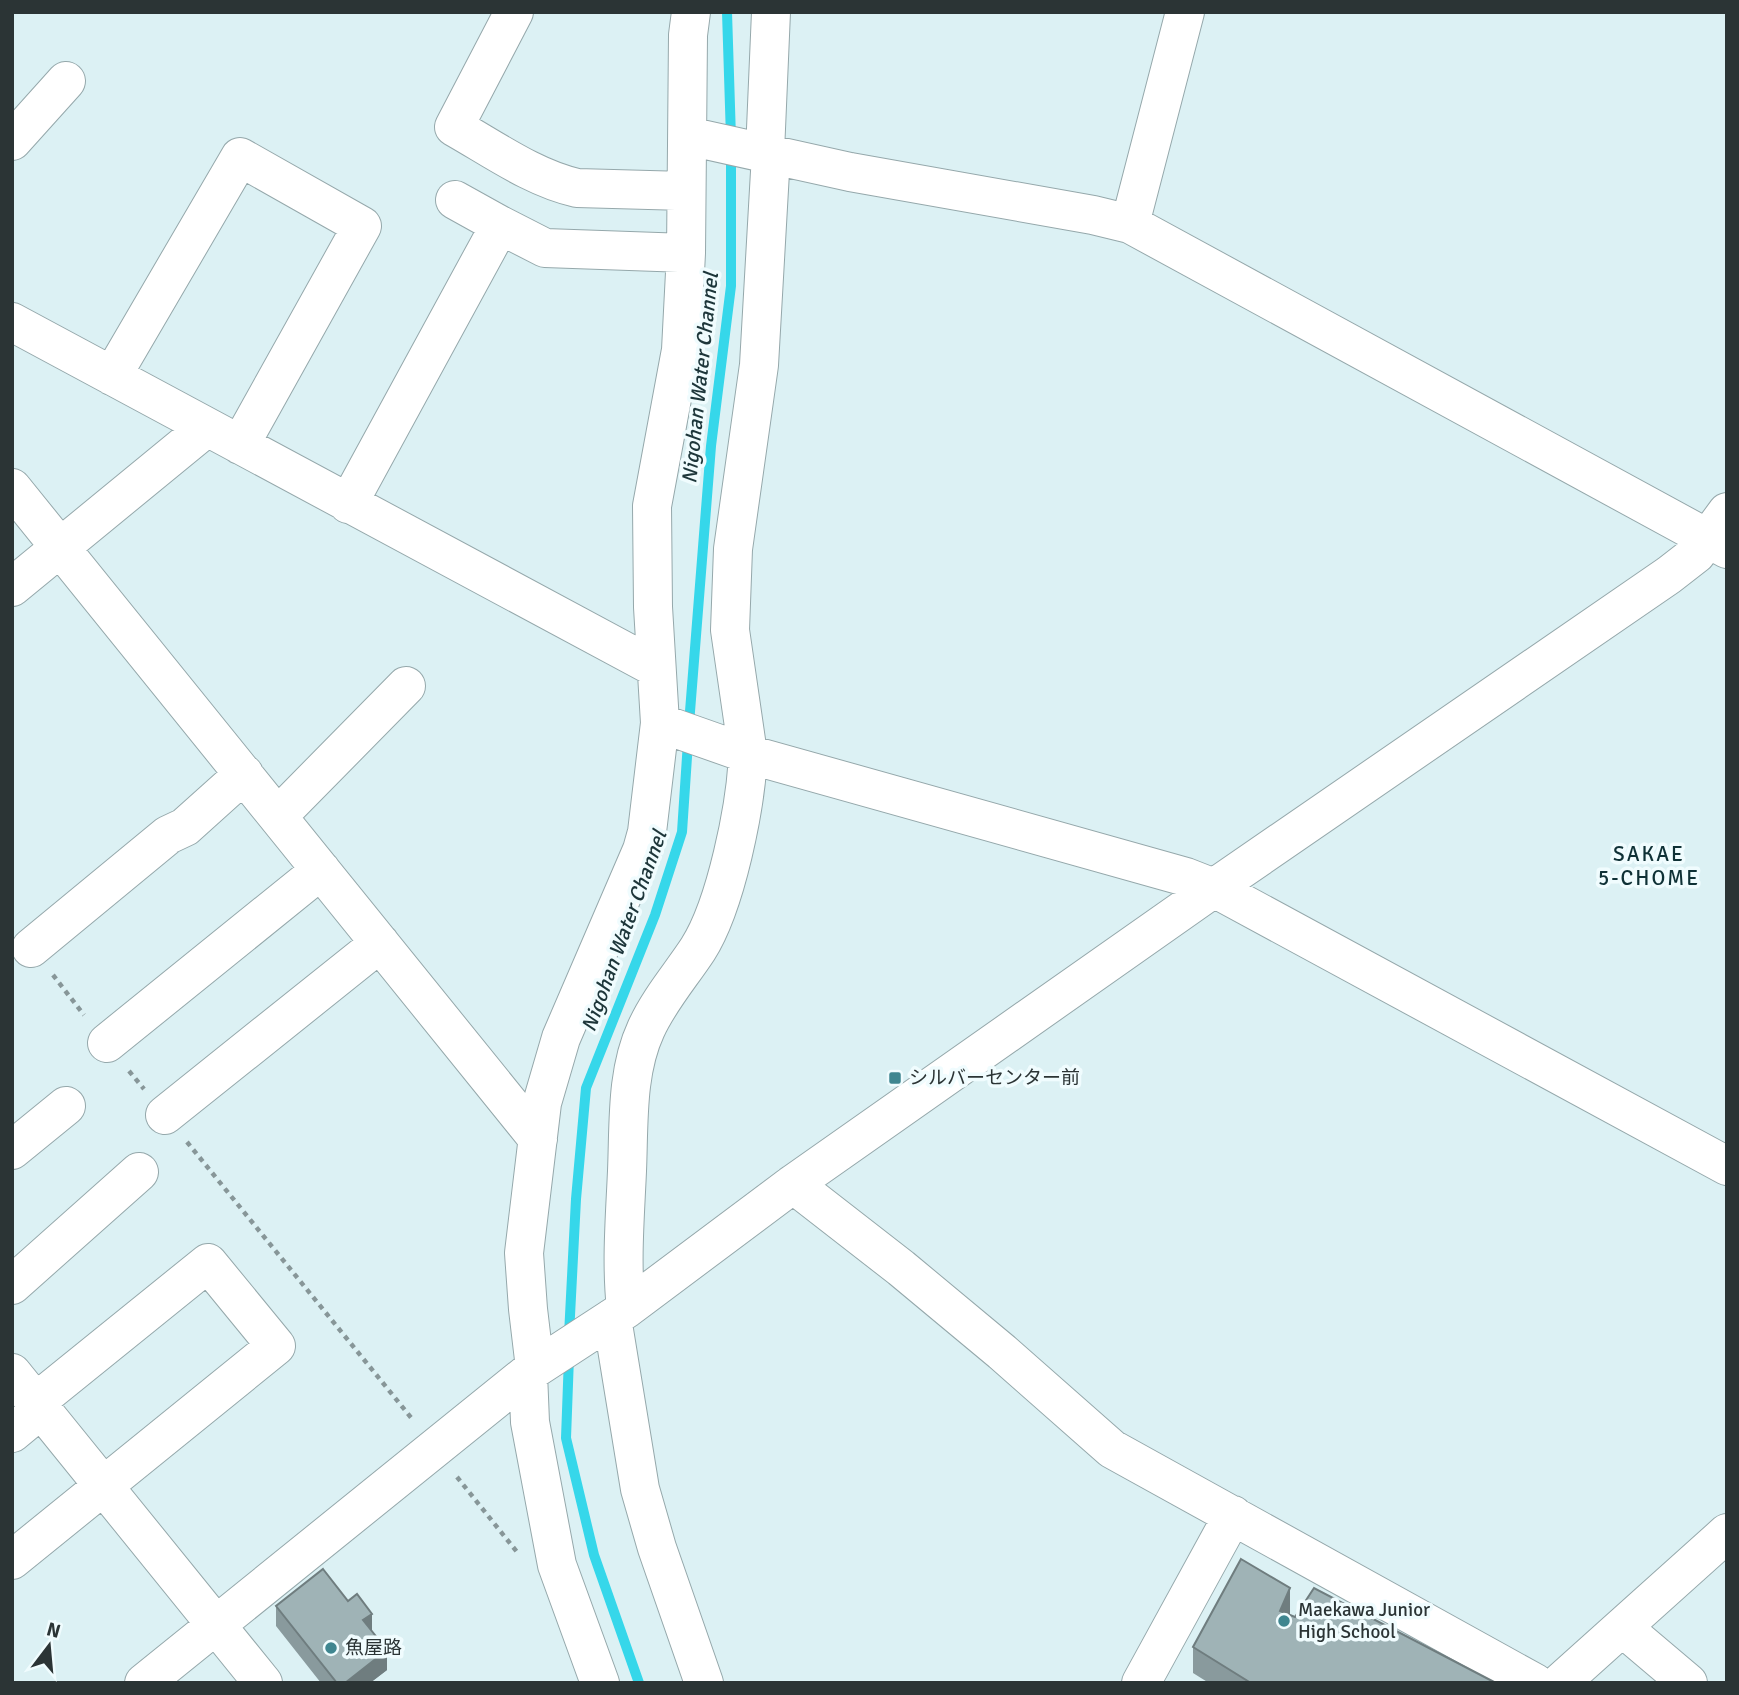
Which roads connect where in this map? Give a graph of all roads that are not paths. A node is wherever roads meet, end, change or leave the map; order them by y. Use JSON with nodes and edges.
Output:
{"nodes":[{"id":1,"x":514,"y":12,"type":"edge"},
{"id":2,"x":691,"y":12,"type":"edge"},
{"id":3,"x":771,"y":12,"type":"edge"},
{"id":4,"x":1185,"y":12,"type":"edge"},
{"id":5,"x":66,"y":81,"type":"dead end"},
{"id":6,"x":688,"y":136,"type":"junction"},
{"id":7,"x":12,"y":141,"type":"edge"},
{"id":8,"x":765,"y":152,"type":"junction"},
{"id":9,"x":685,"y":191,"type":"junction"},
{"id":10,"x":455,"y":200,"type":"dead end"},
{"id":11,"x":1130,"y":224,"type":"junction"},
{"id":12,"x":500,"y":225,"type":"junction"},
{"id":13,"x":686,"y":253,"type":"junction"},
{"id":14,"x":12,"y":322,"type":"edge"},
{"id":15,"x":112,"y":376,"type":"junction"},
{"id":16,"x":207,"y":427,"type":"junction"},
{"id":17,"x":240,"y":445,"type":"junction"},
{"id":18,"x":12,"y":488,"type":"edge"},
{"id":19,"x":348,"y":503,"type":"junction"},
{"id":20,"x":1721,"y":533,"type":"edge"},
{"id":21,"x":61,"y":548,"type":"junction"},
{"id":22,"x":12,"y":587,"type":"edge"},
{"id":23,"x":656,"y":668,"type":"junction"},
{"id":24,"x":406,"y":686,"type":"dead end"},
{"id":25,"x":660,"y":723,"type":"junction"},
{"id":26,"x":748,"y":754,"type":"junction"},
{"id":27,"x":244,"y":774,"type":"junction"},
{"id":28,"x":278,"y":817,"type":"junction"},
{"id":29,"x":321,"y":870,"type":"junction"},
{"id":30,"x":1214,"y":888,"type":"junction"},
{"id":31,"x":380,"y":943,"type":"junction"},
{"id":32,"x":31,"y":948,"type":"road end"},
{"id":33,"x":107,"y":1043,"type":"road end"},
{"id":34,"x":66,"y":1106,"type":"dead end"},
{"id":35,"x":165,"y":1115,"type":"road end"},
{"id":36,"x":538,"y":1139,"type":"junction"},
{"id":37,"x":12,"y":1150,"type":"edge"},
{"id":38,"x":1727,"y":1166,"type":"edge"},
{"id":39,"x":139,"y":1172,"type":"dead end"},
{"id":40,"x":793,"y":1184,"type":"junction"},
{"id":41,"x":12,"y":1285,"type":"edge"},
{"id":42,"x":613,"y":1317,"type":"junction"},
{"id":43,"x":538,"y":1366,"type":"junction"},
{"id":44,"x":12,"y":1373,"type":"edge"},
{"id":45,"x":39,"y":1406,"type":"junction"},
{"id":46,"x":12,"y":1433,"type":"edge"},
{"id":47,"x":106,"y":1486,"type":"junction"},
{"id":48,"x":1233,"y":1515,"type":"junction"},
{"id":49,"x":1727,"y":1533,"type":"edge"},
{"id":50,"x":12,"y":1560,"type":"edge"},
{"id":51,"x":217,"y":1624,"type":"junction"},
{"id":52,"x":1623,"y":1628,"type":"junction"},
{"id":53,"x":144,"y":1683,"type":"edge"},
{"id":54,"x":263,"y":1683,"type":"edge"},
{"id":55,"x":600,"y":1683,"type":"edge"},
{"id":56,"x":704,"y":1683,"type":"edge"},
{"id":57,"x":1141,"y":1683,"type":"edge"},
{"id":58,"x":1535,"y":1683,"type":"edge"},
{"id":59,"x":1560,"y":1683,"type":"edge"},
{"id":60,"x":1688,"y":1683,"type":"edge"}],
"edges":[{"from":1,"to":9,"type":"street"},
{"from":2,"to":6,"type":"street"},
{"from":3,"to":8,"type":"street"},
{"from":4,"to":11,"type":"street"},
{"from":5,"to":7,"type":"street"},
{"from":6,"to":8,"type":"street"},
{"from":6,"to":9,"type":"street"},
{"from":8,"to":11,"type":"street"},
{"from":8,"to":26,"type":"street"},
{"from":9,"to":13,"type":"street"},
{"from":10,"to":12,"type":"street"},
{"from":11,"to":20,"type":"street"},
{"from":12,"to":13,"type":"street"},
{"from":12,"to":19,"type":"street"},
{"from":13,"to":23,"type":"street"},
{"from":14,"to":15,"type":"street"},
{"from":15,"to":16,"type":"street"},
{"from":15,"to":17,"type":"street"},
{"from":16,"to":17,"type":"street"},
{"from":16,"to":21,"type":"street"},
{"from":17,"to":19,"type":"street"},
{"from":18,"to":21,"type":"street"},
{"from":19,"to":23,"type":"street"},
{"from":20,"to":30,"type":"street"},
{"from":21,"to":22,"type":"street"},
{"from":21,"to":27,"type":"street"},
{"from":23,"to":25,"type":"street"},
{"from":24,"to":28,"type":"street"},
{"from":25,"to":26,"type":"street"},
{"from":25,"to":36,"type":"street"},
{"from":26,"to":30,"type":"street"},
{"from":26,"to":42,"type":"street"},
{"from":27,"to":28,"type":"street"},
{"from":27,"to":32,"type":"street"},
{"from":28,"to":29,"type":"street"},
{"from":29,"to":31,"type":"street"},
{"from":29,"to":33,"type":"street"},
{"from":30,"to":38,"type":"street"},
{"from":30,"to":40,"type":"street"},
{"from":31,"to":35,"type":"street"},
{"from":31,"to":36,"type":"street"},
{"from":34,"to":37,"type":"street"},
{"from":36,"to":43,"type":"street"},
{"from":39,"to":41,"type":"street"},
{"from":40,"to":42,"type":"street"},
{"from":40,"to":48,"type":"street"},
{"from":42,"to":43,"type":"street"},
{"from":42,"to":56,"type":"street"},
{"from":43,"to":51,"type":"street"},
{"from":43,"to":55,"type":"street"},
{"from":44,"to":45,"type":"street"},
{"from":45,"to":46,"type":"street"},
{"from":45,"to":47,"type":"street"},
{"from":45,"to":47,"type":"street"},
{"from":47,"to":50,"type":"street"},
{"from":47,"to":51,"type":"street"},
{"from":48,"to":57,"type":"street"},
{"from":48,"to":58,"type":"street"},
{"from":49,"to":52,"type":"street"},
{"from":51,"to":53,"type":"street"},
{"from":51,"to":54,"type":"street"},
{"from":52,"to":59,"type":"street"},
{"from":52,"to":60,"type":"street"}]}
